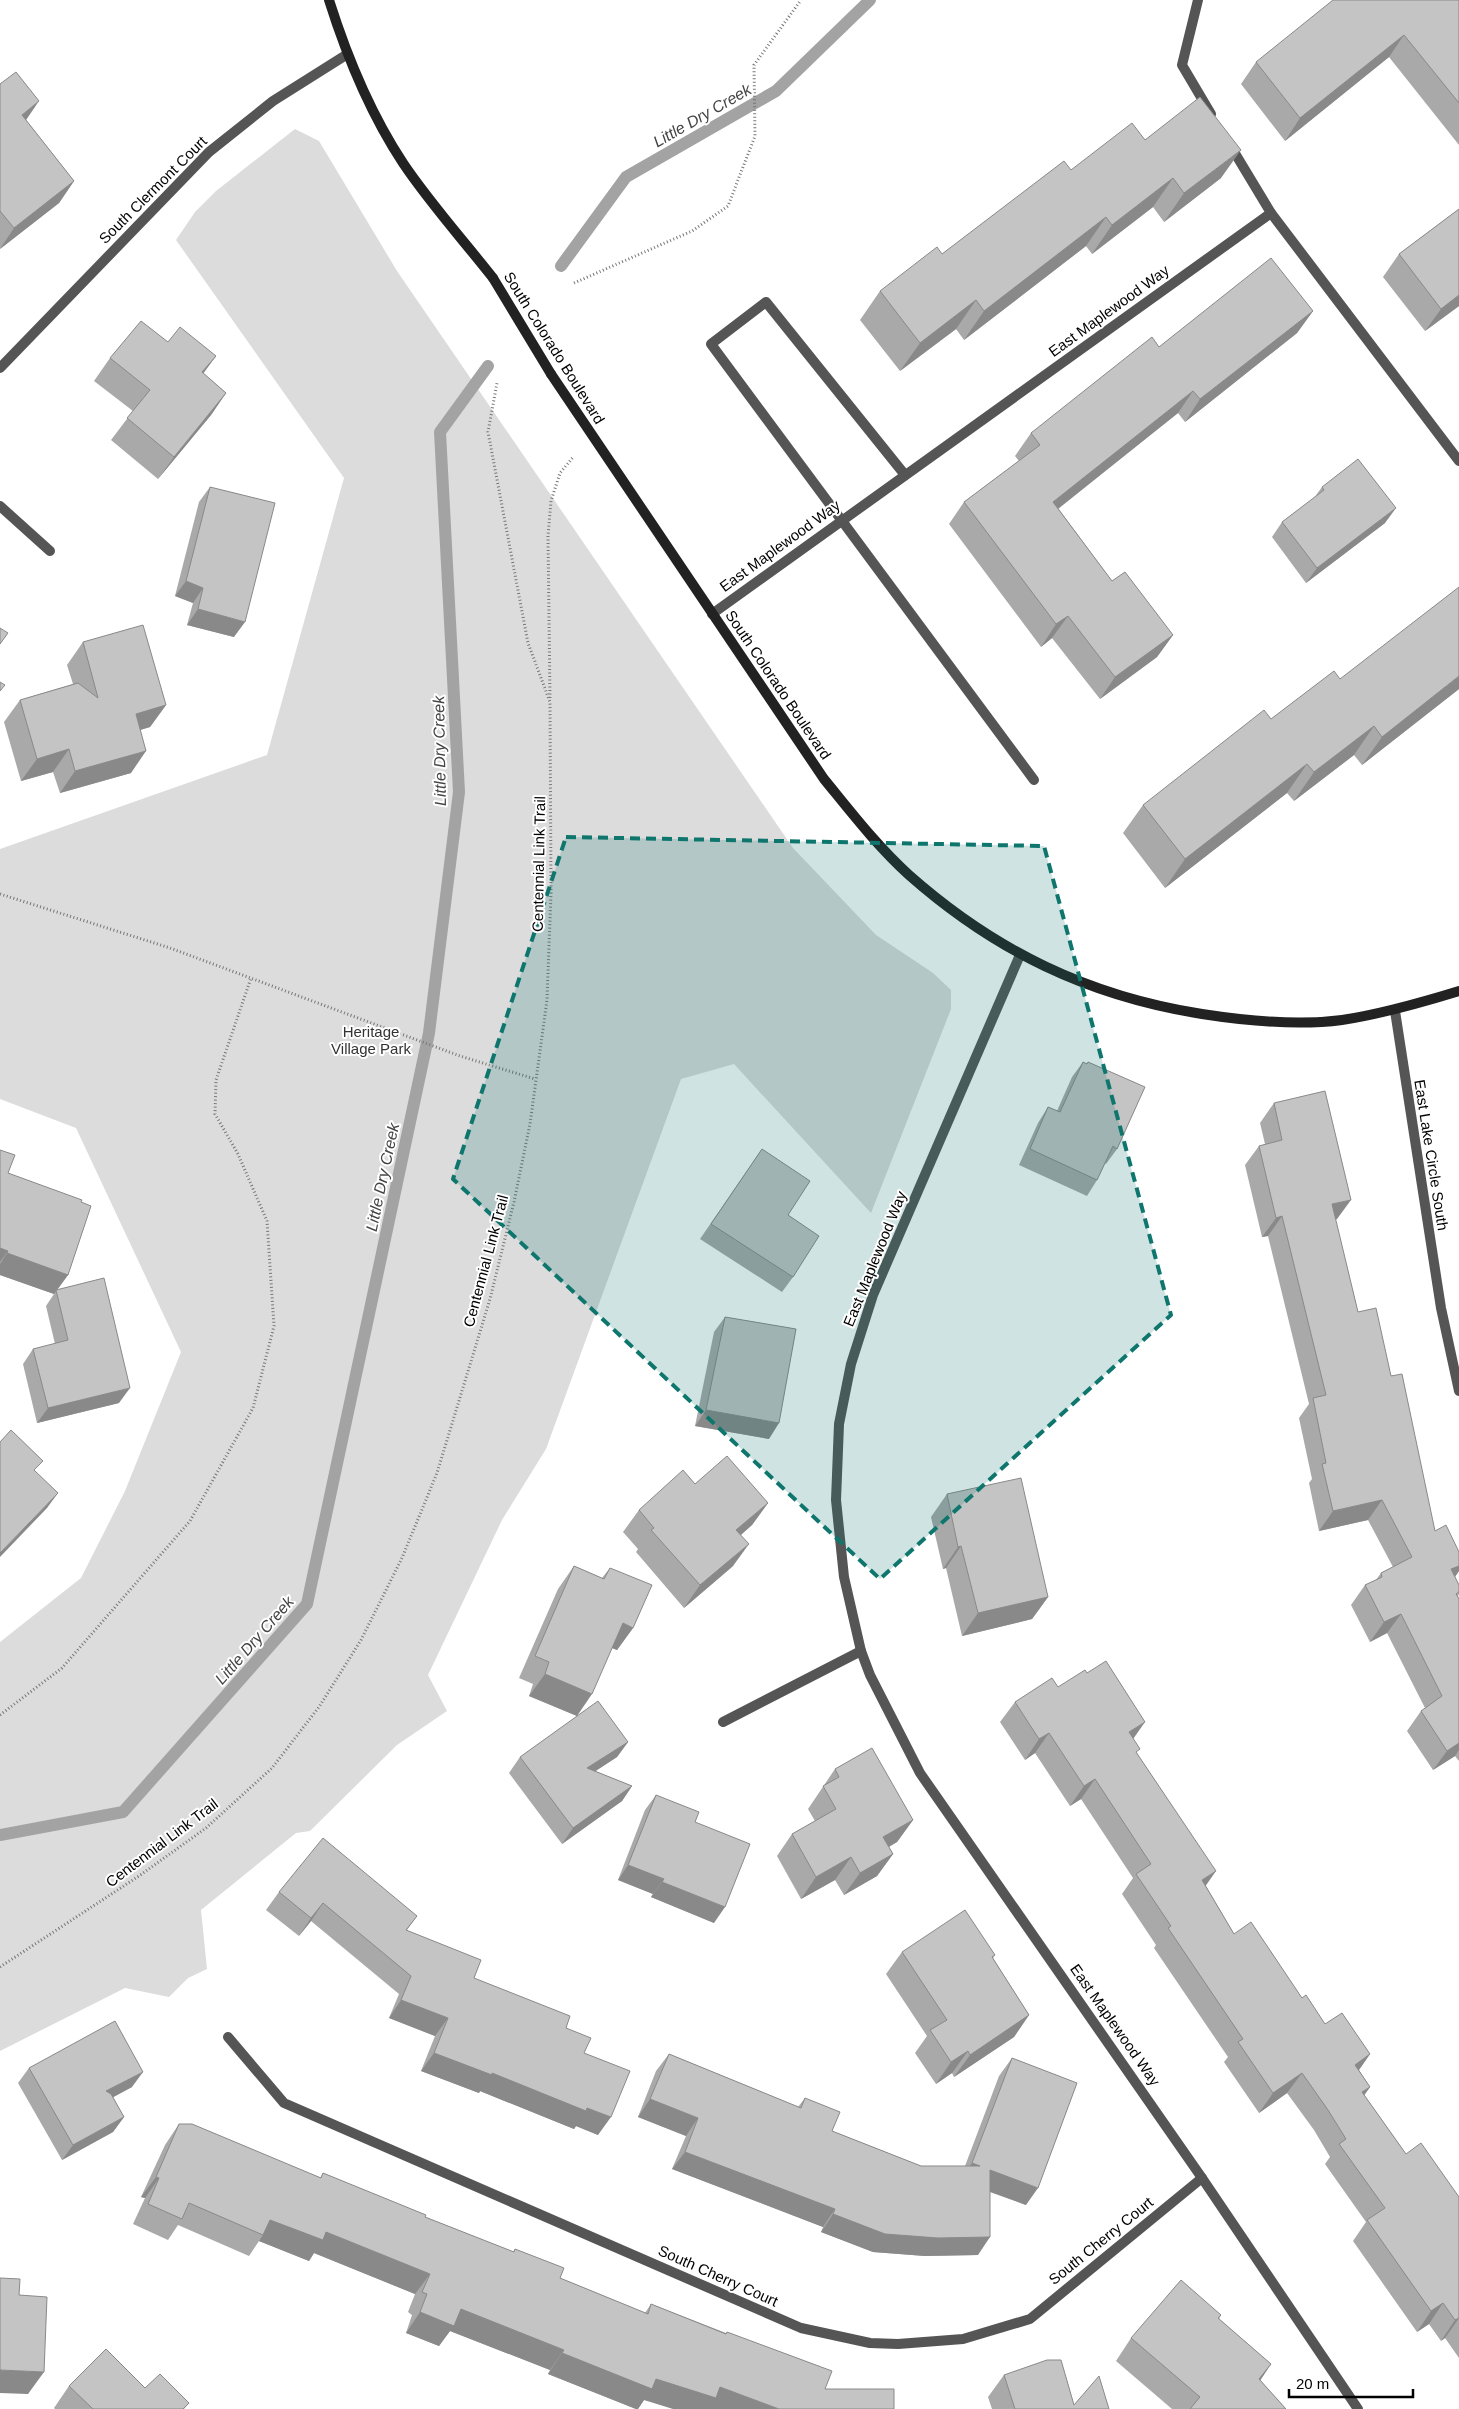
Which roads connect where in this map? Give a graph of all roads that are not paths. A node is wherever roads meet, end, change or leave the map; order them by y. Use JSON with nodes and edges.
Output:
{"nodes":[{"id":1,"x":329,"y":0,"type":"edge"},
{"id":2,"x":1198,"y":0,"type":"edge"},
{"id":3,"x":346,"y":54,"type":"junction"},
{"id":4,"x":1217,"y":123,"type":"edge"},
{"id":5,"x":1226,"y":139,"type":"edge"},
{"id":6,"x":1271,"y":213,"type":"junction"},
{"id":7,"x":0,"y":368,"type":"edge"},
{"id":8,"x":1459,"y":461,"type":"edge"},
{"id":9,"x":905,"y":475,"type":"junction"},
{"id":10,"x":0,"y":506,"type":"edge"},
{"id":11,"x":841,"y":521,"type":"junction"},
{"id":12,"x":50,"y":551,"type":"dead end"},
{"id":13,"x":712,"y":614,"type":"junction"},
{"id":14,"x":1034,"y":780,"type":"dead end"},
{"id":15,"x":1020,"y":955,"type":"junction"},
{"id":16,"x":1459,"y":991,"type":"edge"},
{"id":17,"x":1395,"y":1011,"type":"junction"},
{"id":18,"x":1459,"y":1391,"type":"edge"},
{"id":19,"x":861,"y":1651,"type":"junction"},
{"id":20,"x":723,"y":1722,"type":"dead end"},
{"id":21,"x":228,"y":2038,"type":"dead end"},
{"id":22,"x":1202,"y":2178,"type":"junction"},
{"id":23,"x":1358,"y":2409,"type":"edge"}],
"edges":[{"from":1,"to":3,"type":"street","name":"South Colorado Boulevard"},
{"from":2,"to":4,"type":"street"},
{"from":3,"to":7,"type":"street","name":"South Clermont Court"},
{"from":3,"to":13,"type":"street","name":"South Colorado Boulevard","bridge":true},
{"from":5,"to":6,"type":"street"},
{"from":6,"to":8,"type":"street"},
{"from":6,"to":9,"type":"street","name":"East Maplewood Way"},
{"from":9,"to":11,"type":"street","name":"East Maplewood Way"},
{"from":9,"to":11,"type":"street"},
{"from":10,"to":12,"type":"street"},
{"from":11,"to":13,"type":"street","name":"East Maplewood Way"},
{"from":11,"to":14,"type":"street"},
{"from":13,"to":15,"type":"street","name":"South Colorado Boulevard"},
{"from":15,"to":17,"type":"street","name":"South Colorado Boulevard"},
{"from":15,"to":19,"type":"street","name":"East Maplewood Way"},
{"from":16,"to":17,"type":"street","name":"South Colorado Boulevard"},
{"from":17,"to":18,"type":"street","name":"East Lake Circle South"},
{"from":19,"to":20,"type":"street"},
{"from":19,"to":22,"type":"street","name":"East Maplewood Way"},
{"from":21,"to":22,"type":"street","name":"South Cherry Court"},
{"from":22,"to":23,"type":"street","name":"East Maplewood Way"}]}
